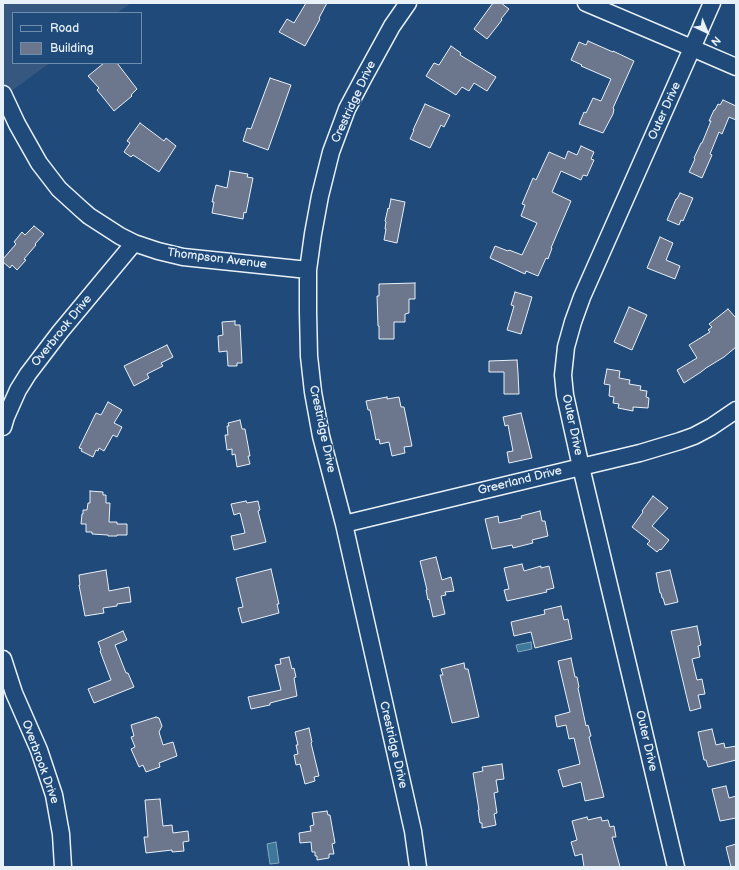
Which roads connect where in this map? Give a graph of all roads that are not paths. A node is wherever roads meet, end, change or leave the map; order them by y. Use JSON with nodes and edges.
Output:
{"nodes":[{"id":1,"x":408,"y":3,"type":"edge"},
{"id":2,"x":586,"y":3,"type":"edge"},
{"id":3,"x":712,"y":3,"type":"edge"},
{"id":4,"x":692,"y":48,"type":"junction"},
{"id":5,"x":736,"y":67,"type":"edge"},
{"id":6,"x":4,"y":96,"type":"edge"},
{"id":7,"x":134,"y":243,"type":"junction"},
{"id":8,"x":308,"y":270,"type":"junction"},
{"id":9,"x":736,"y":410,"type":"edge"},
{"id":10,"x":3,"y":427,"type":"edge"},
{"id":11,"x":581,"y":467,"type":"junction"},
{"id":12,"x":344,"y":524,"type":"junction"},
{"id":13,"x":3,"y":659,"type":"edge"},
{"id":14,"x":63,"y":867,"type":"edge"},
{"id":15,"x":418,"y":867,"type":"edge"},
{"id":16,"x":676,"y":867,"type":"edge"}],
"edges":[{"from":1,"to":8,"type":"street","name":"Crestridge Drive"},
{"from":2,"to":4,"type":"street"},
{"from":3,"to":4,"type":"street","name":"Outer Drive"},
{"from":4,"to":5,"type":"street"},
{"from":4,"to":11,"type":"street","name":"Outer Drive"},
{"from":6,"to":7,"type":"street","name":"Thompson Avenue"},
{"from":7,"to":8,"type":"street","name":"Thompson Avenue"},
{"from":7,"to":10,"type":"street","name":"Overbrook Drive"},
{"from":8,"to":12,"type":"street","name":"Crestridge Drive"},
{"from":9,"to":11,"type":"street","name":"Greerland Drive"},
{"from":11,"to":12,"type":"street","name":"Greerland Drive"},
{"from":11,"to":16,"type":"street","name":"Outer Drive"},
{"from":12,"to":15,"type":"street","name":"Crestridge Drive"},
{"from":13,"to":14,"type":"street","name":"Overbrook Drive"}]}
